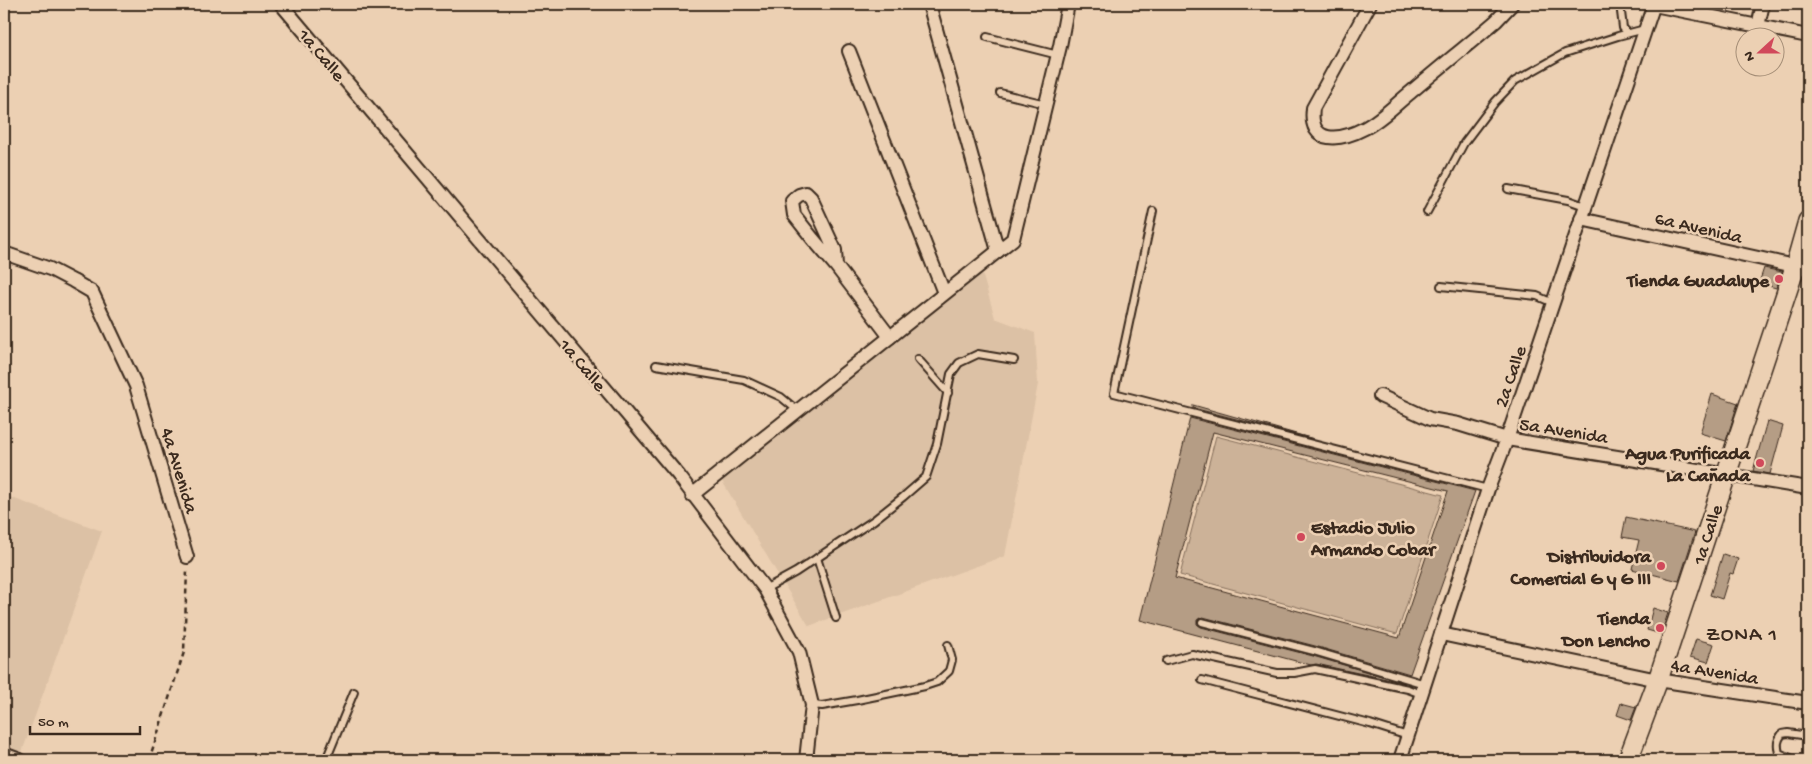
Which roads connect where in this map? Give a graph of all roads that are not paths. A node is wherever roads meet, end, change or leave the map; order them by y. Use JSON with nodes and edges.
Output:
{"nodes":[{"id":1,"x":280,"y":4,"type":"edge"},
{"id":2,"x":929,"y":4,"type":"edge"},
{"id":3,"x":1068,"y":4,"type":"edge"},
{"id":4,"x":1512,"y":4,"type":"edge"},
{"id":5,"x":1620,"y":4,"type":"edge"},
{"id":6,"x":1654,"y":4,"type":"edge"},
{"id":7,"x":1764,"y":4,"type":"edge"},
{"id":8,"x":1367,"y":5,"type":"edge"},
{"id":9,"x":1758,"y":26,"type":"junction"},
{"id":10,"x":1645,"y":29,"type":"junction"},
{"id":11,"x":1628,"y":33,"type":"junction"},
{"id":12,"x":1808,"y":36,"type":"edge"},
{"id":13,"x":987,"y":37,"type":"dead end"},
{"id":14,"x":849,"y":51,"type":"dead end"},
{"id":15,"x":1058,"y":54,"type":"junction"},
{"id":16,"x":1000,"y":93,"type":"dead end"},
{"id":17,"x":1046,"y":104,"type":"junction"},
{"id":18,"x":1508,"y":189,"type":"dead end"},
{"id":19,"x":1585,"y":206,"type":"junction"},
{"id":20,"x":1154,"y":211,"type":"dead end"},
{"id":21,"x":1427,"y":212,"type":"dead end"},
{"id":22,"x":1581,"y":219,"type":"junction"},
{"id":23,"x":1808,"y":221,"type":"edge"},
{"id":24,"x":998,"y":250,"type":"junction"},
{"id":25,"x":4,"y":253,"type":"edge"},
{"id":26,"x":836,"y":266,"type":"junction"},
{"id":27,"x":1801,"y":268,"type":"edge"},
{"id":28,"x":1441,"y":286,"type":"dead end"},
{"id":29,"x":944,"y":294,"type":"junction"},
{"id":30,"x":1553,"y":303,"type":"junction"},
{"id":31,"x":890,"y":337,"type":"junction"},
{"id":32,"x":918,"y":359,"type":"dead end"},
{"id":33,"x":1014,"y":360,"type":"dead end"},
{"id":34,"x":656,"y":365,"type":"dead end"},
{"id":35,"x":948,"y":393,"type":"junction"},
{"id":36,"x":1380,"y":396,"type":"dead end"},
{"id":37,"x":798,"y":411,"type":"junction"},
{"id":38,"x":1507,"y":439,"type":"junction"},
{"id":39,"x":1725,"y":474,"type":"junction"},
{"id":40,"x":1808,"y":488,"type":"edge"},
{"id":41,"x":1488,"y":489,"type":"junction"},
{"id":42,"x":692,"y":496,"type":"junction"},
{"id":43,"x":187,"y":557,"type":"road end"},
{"id":44,"x":817,"y":558,"type":"junction"},
{"id":45,"x":765,"y":589,"type":"junction"},
{"id":46,"x":836,"y":618,"type":"dead end"},
{"id":47,"x":1202,"y":622,"type":"dead end"},
{"id":48,"x":1441,"y":634,"type":"junction"},
{"id":49,"x":948,"y":645,"type":"dead end"},
{"id":50,"x":1166,"y":661,"type":"dead end"},
{"id":51,"x":1202,"y":680,"type":"dead end"},
{"id":52,"x":1658,"y":680,"type":"junction"},
{"id":53,"x":1423,"y":689,"type":"junction"},
{"id":54,"x":354,"y":692,"type":"dead end"},
{"id":55,"x":1808,"y":704,"type":"edge"},
{"id":56,"x":812,"y":705,"type":"junction"},
{"id":57,"x":1408,"y":736,"type":"junction"},
{"id":58,"x":1808,"y":736,"type":"edge"},
{"id":59,"x":4,"y":754,"type":"edge"},
{"id":60,"x":20,"y":760,"type":"edge"},
{"id":61,"x":326,"y":760,"type":"edge"},
{"id":62,"x":806,"y":760,"type":"edge"},
{"id":63,"x":1400,"y":760,"type":"edge"},
{"id":64,"x":1628,"y":760,"type":"edge"},
{"id":65,"x":1795,"y":760,"type":"edge"}],
"edges":[{"from":1,"to":42,"type":"street","name":"1a Calle"},
{"from":2,"to":24,"type":"street"},
{"from":3,"to":15,"type":"street"},
{"from":4,"to":8,"type":"street"},
{"from":5,"to":11,"type":"lane"},
{"from":6,"to":9,"type":"street"},
{"from":6,"to":10,"type":"street","name":"2a Calle"},
{"from":7,"to":9,"type":"street"},
{"from":9,"to":12,"type":"street"},
{"from":10,"to":11,"type":"lane"},
{"from":10,"to":19,"type":"street","name":"2a Calle"},
{"from":11,"to":21,"type":"lane"},
{"from":13,"to":15,"type":"lane"},
{"from":14,"to":29,"type":"street"},
{"from":15,"to":17,"type":"street"},
{"from":16,"to":17,"type":"lane"},
{"from":17,"to":24,"type":"street"},
{"from":18,"to":19,"type":"lane"},
{"from":19,"to":22,"type":"street","name":"2a Calle"},
{"from":20,"to":41,"type":"lane"},
{"from":22,"to":27,"type":"street","name":"6a Avenida"},
{"from":22,"to":30,"type":"street","name":"2a Calle"},
{"from":23,"to":27,"type":"main road","name":"1a Calle"},
{"from":24,"to":29,"type":"street"},
{"from":25,"to":43,"type":"street","name":"4a Avenida"},
{"from":26,"to":26,"type":"street"},
{"from":26,"to":31,"type":"street"},
{"from":27,"to":39,"type":"main road","name":"1a Calle"},
{"from":28,"to":30,"type":"lane"},
{"from":29,"to":31,"type":"street"},
{"from":30,"to":38,"type":"street","name":"2a Calle"},
{"from":31,"to":37,"type":"street"},
{"from":32,"to":35,"type":"lane"},
{"from":33,"to":35,"type":"lane"},
{"from":34,"to":37,"type":"lane"},
{"from":35,"to":44,"type":"lane"},
{"from":36,"to":38,"type":"street","name":"5a Avenida"},
{"from":37,"to":42,"type":"street"},
{"from":38,"to":39,"type":"street","name":"5a Avenida"},
{"from":38,"to":41,"type":"street","name":"2a Calle"},
{"from":39,"to":40,"type":"street","name":"5a Avenida"},
{"from":39,"to":52,"type":"main road","name":"1a Calle"},
{"from":41,"to":48,"type":"street","name":"2a Calle"},
{"from":42,"to":45,"type":"street","name":"1a Calle"},
{"from":44,"to":45,"type":"lane"},
{"from":44,"to":46,"type":"lane"},
{"from":45,"to":56,"type":"street","name":"1a Calle"},
{"from":47,"to":53,"type":"lane"},
{"from":48,"to":52,"type":"street","name":"4a Avenida"},
{"from":48,"to":53,"type":"street","name":"2a Calle"},
{"from":49,"to":56,"type":"lane"},
{"from":50,"to":53,"type":"lane"},
{"from":51,"to":57,"type":"lane"},
{"from":52,"to":55,"type":"street","name":"4a Avenida"},
{"from":52,"to":64,"type":"main road","name":"1a Calle"},
{"from":53,"to":57,"type":"street","name":"2a Calle"},
{"from":54,"to":61,"type":"lane"},
{"from":56,"to":62,"type":"street","name":"1a Calle"},
{"from":57,"to":63,"type":"street","name":"2a Calle"},
{"from":58,"to":65,"type":"lane"},
{"from":59,"to":60,"type":"street"}]}
